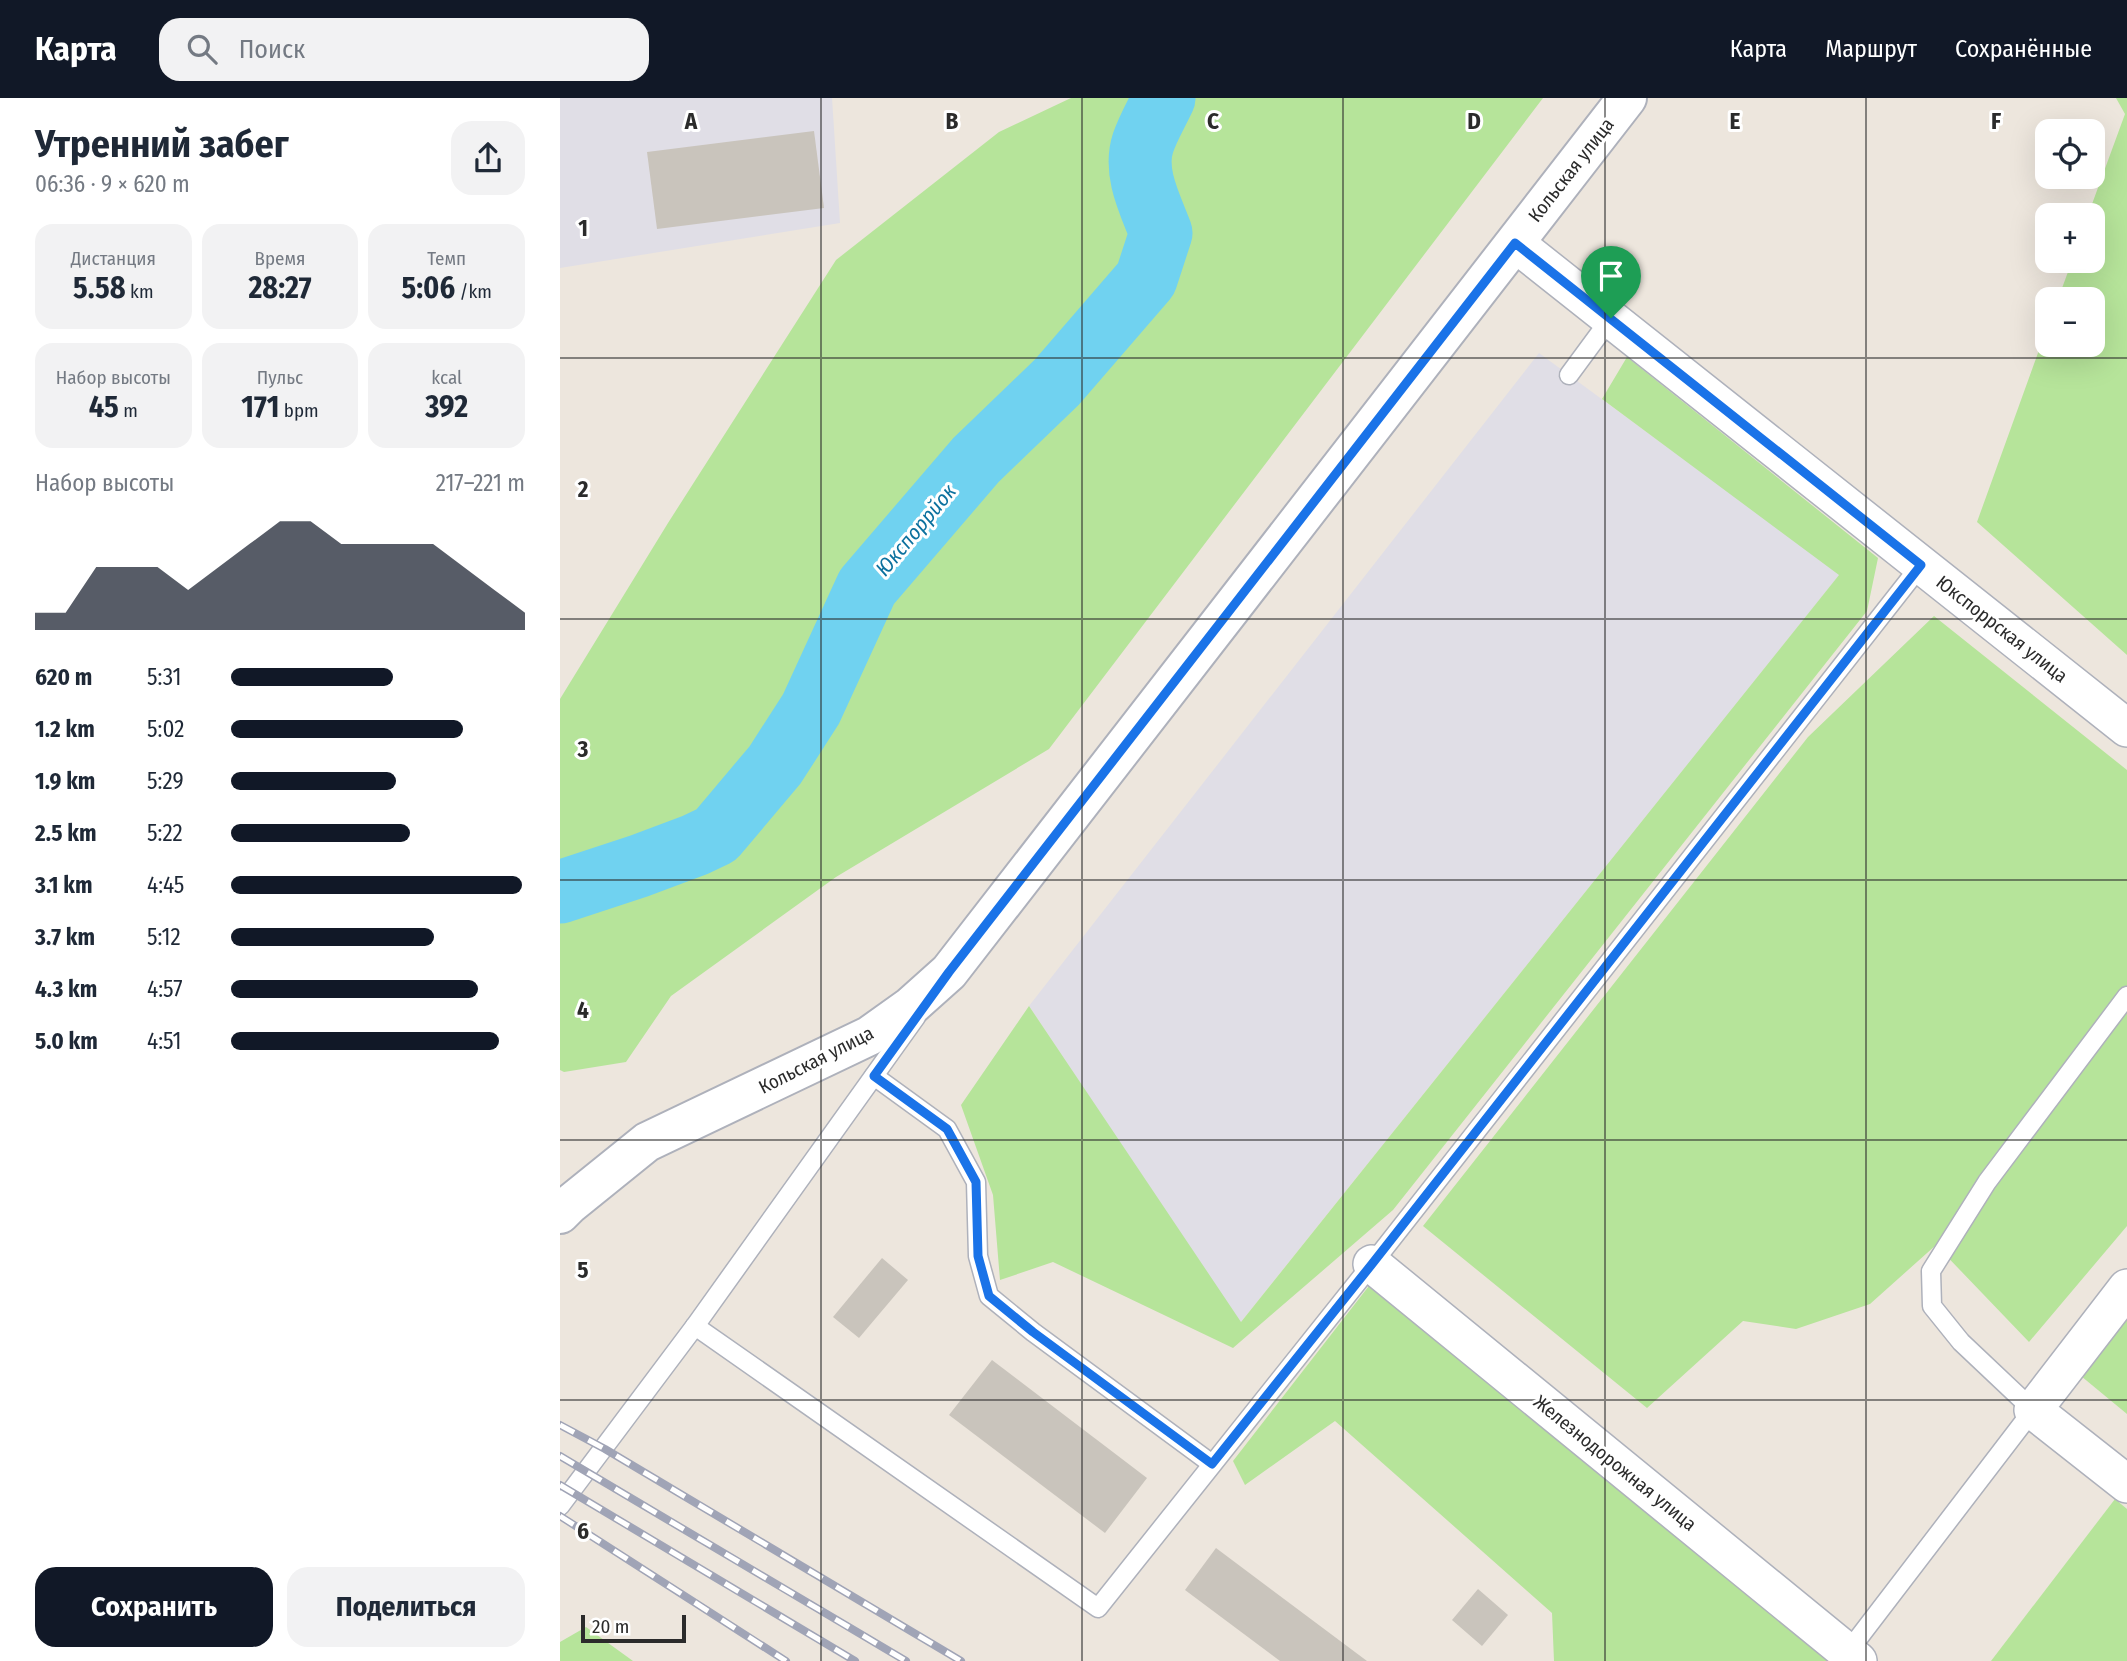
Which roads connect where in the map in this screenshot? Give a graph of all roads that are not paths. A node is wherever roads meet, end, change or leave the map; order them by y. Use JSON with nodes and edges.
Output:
{"nodes":[{"id":1,"x":1627,"y":98,"type":"edge"},
{"id":2,"x":1515,"y":243,"type":"junction"},
{"id":3,"x":1611,"y":318,"type":"junction"},
{"id":4,"x":1569,"y":375,"type":"dead end"},
{"id":5,"x":1921,"y":565,"type":"junction"},
{"id":6,"x":2127,"y":728,"type":"edge"},
{"id":7,"x":949,"y":972,"type":"junction"},
{"id":8,"x":2127,"y":996,"type":"edge"},
{"id":9,"x":874,"y":1076,"type":"junction"},
{"id":10,"x":560,"y":1214,"type":"edge"},
{"id":11,"x":1372,"y":1264,"type":"junction"},
{"id":12,"x":2127,"y":1287,"type":"edge"},
{"id":13,"x":695,"y":1326,"type":"junction"},
{"id":14,"x":2033,"y":1410,"type":"junction"},
{"id":15,"x":1212,"y":1464,"type":"junction"},
{"id":16,"x":2127,"y":1484,"type":"edge"},
{"id":17,"x":560,"y":1506,"type":"edge"},
{"id":18,"x":1853,"y":1657,"type":"edge"}],
"edges":[{"from":1,"to":2,"type":"street","name":"Кольская улица"},
{"from":2,"to":3,"type":"street","name":"Юкспоррская улица"},
{"from":2,"to":7,"type":"street","name":"Кольская улица"},
{"from":3,"to":4,"type":"lane"},
{"from":3,"to":5,"type":"street","name":"Юкспоррская улица"},
{"from":5,"to":6,"type":"street","name":"Юкспоррская улица"},
{"from":5,"to":11,"type":"lane"},
{"from":7,"to":9,"type":"lane"},
{"from":7,"to":10,"type":"street","name":"Кольская улица"},
{"from":8,"to":14,"type":"lane"},
{"from":9,"to":13,"type":"lane"},
{"from":9,"to":15,"type":"lane"},
{"from":11,"to":15,"type":"lane"},
{"from":11,"to":18,"type":"street","name":"Железнодорожная улица"},
{"from":12,"to":14,"type":"street"},
{"from":13,"to":15,"type":"lane"},
{"from":13,"to":17,"type":"lane"},
{"from":14,"to":16,"type":"street"},
{"from":14,"to":18,"type":"lane"}]}
